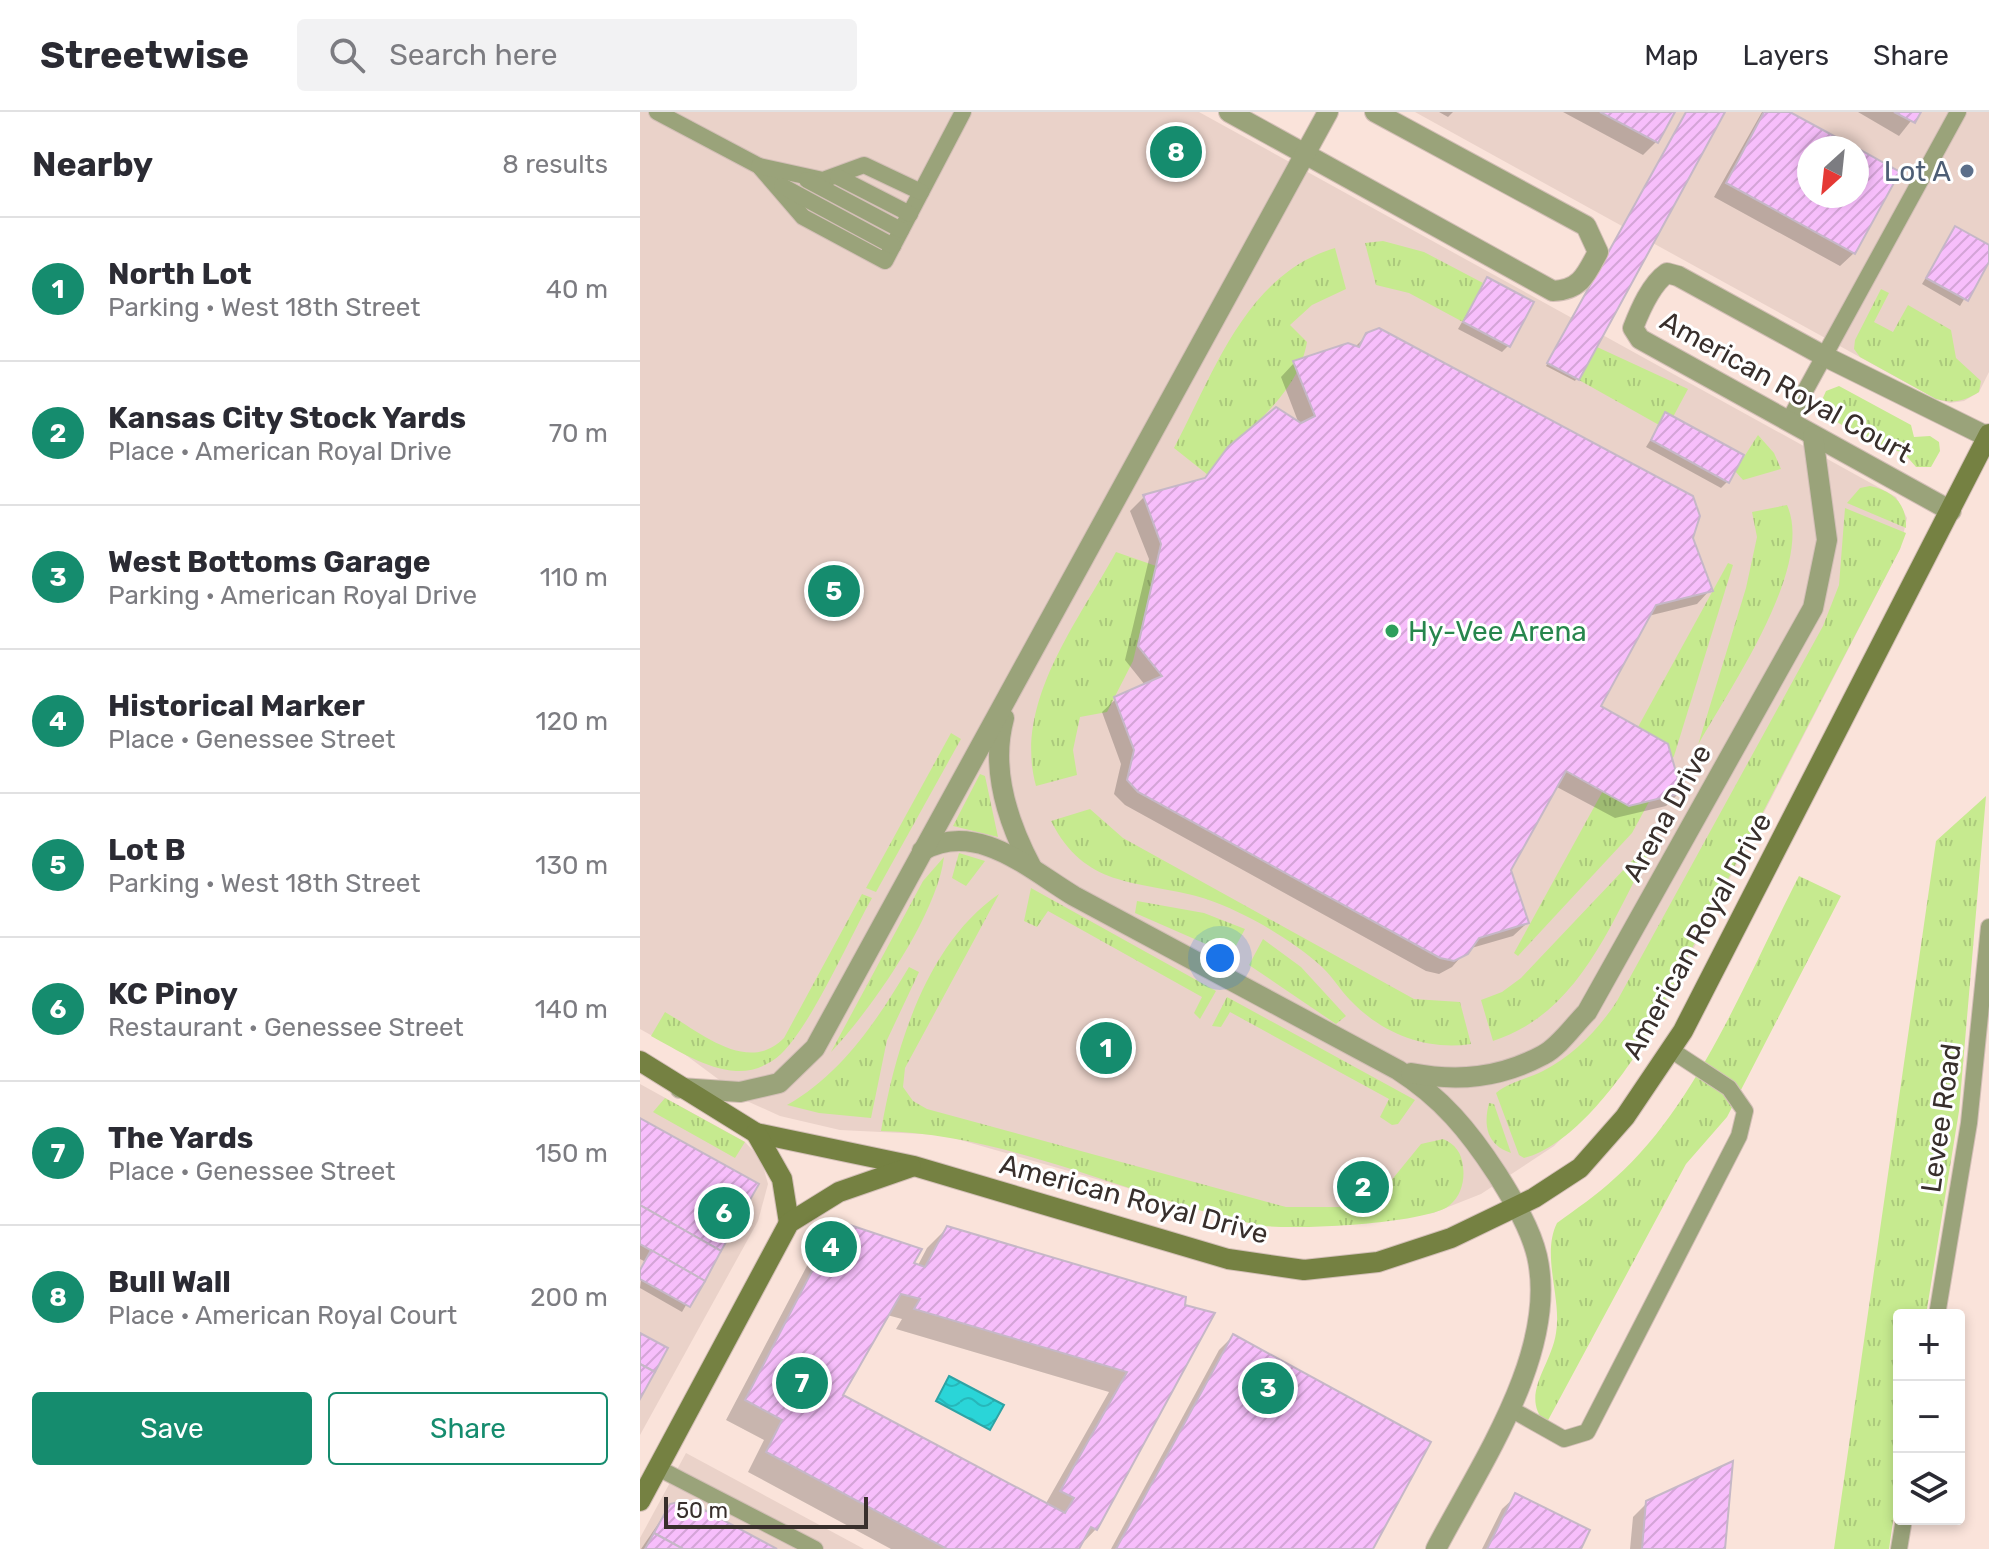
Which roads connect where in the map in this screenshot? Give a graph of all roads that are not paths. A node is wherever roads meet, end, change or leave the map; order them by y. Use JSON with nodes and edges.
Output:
{"nodes":[{"id":1,"x":657,"y":112,"type":"edge"},
{"id":2,"x":963,"y":112,"type":"edge"},
{"id":3,"x":1229,"y":112,"type":"edge"},
{"id":4,"x":1328,"y":112,"type":"edge"},
{"id":5,"x":1375,"y":112,"type":"edge"},
{"id":6,"x":1958,"y":112,"type":"edge"},
{"id":7,"x":1303,"y":153,"type":"junction"},
{"id":8,"x":759,"y":166,"type":"junction"},
{"id":9,"x":795,"y":174,"type":"junction"},
{"id":10,"x":838,"y":177,"type":"junction"},
{"id":11,"x":921,"y":192,"type":"junction"},
{"id":12,"x":910,"y":214,"type":"junction"},
{"id":13,"x":897,"y":238,"type":"junction"},
{"id":14,"x":1824,"y":356,"type":"junction"},
{"id":15,"x":1788,"y":422,"type":"junction"},
{"id":16,"x":1813,"y":436,"type":"junction"},
{"id":17,"x":1988,"y":436,"type":"edge"},
{"id":18,"x":1951,"y":511,"type":"junction"},
{"id":19,"x":1009,"y":700,"type":"junction"},
{"id":20,"x":921,"y":852,"type":"junction"},
{"id":21,"x":1032,"y":868,"type":"junction"},
{"id":22,"x":1989,"y":927,"type":"edge"},
{"id":23,"x":1671,"y":1050,"type":"junction"},
{"id":24,"x":640,"y":1061,"type":"edge"},
{"id":25,"x":1398,"y":1070,"type":"junction"},
{"id":26,"x":680,"y":1088,"type":"junction"},
{"id":27,"x":756,"y":1133,"type":"junction"},
{"id":28,"x":914,"y":1166,"type":"junction"},
{"id":29,"x":1518,"y":1208,"type":"junction"},
{"id":30,"x":789,"y":1223,"type":"junction"},
{"id":31,"x":1938,"y":1309,"type":"edge"},
{"id":32,"x":1509,"y":1408,"type":"junction"},
{"id":33,"x":658,"y":1468,"type":"junction"},
{"id":34,"x":640,"y":1501,"type":"edge"},
{"id":35,"x":1903,"y":1525,"type":"edge"},
{"id":36,"x":815,"y":1549,"type":"edge"},
{"id":37,"x":1436,"y":1549,"type":"edge"},
{"id":38,"x":1899,"y":1549,"type":"edge"}],
"edges":[{"from":1,"to":8,"type":"lane"},
{"from":2,"to":11,"type":"lane"},
{"from":3,"to":7,"type":"street"},
{"from":4,"to":7,"type":"street"},
{"from":5,"to":7,"type":"street"},
{"from":6,"to":14,"type":"lane"},
{"from":7,"to":19,"type":"street"},
{"from":8,"to":9,"type":"lane"},
{"from":8,"to":13,"type":"lane"},
{"from":9,"to":10,"type":"lane"},
{"from":9,"to":13,"type":"lane"},
{"from":10,"to":11,"type":"lane"},
{"from":10,"to":12,"type":"lane"},
{"from":11,"to":12,"type":"lane"},
{"from":12,"to":13,"type":"lane"},
{"from":14,"to":15,"type":"lane"},
{"from":14,"to":15,"type":"street","name":"American Royal Court"},
{"from":14,"to":17,"type":"street","name":"American Royal Court"},
{"from":15,"to":16,"type":"street","name":"American Royal Court"},
{"from":16,"to":18,"type":"street","name":"American Royal Court"},
{"from":16,"to":25,"type":"street","name":"Arena Drive"},
{"from":17,"to":18,"type":"main road","name":"American Royal Drive"},
{"from":18,"to":23,"type":"main road","name":"American Royal Drive"},
{"from":19,"to":20,"type":"street"},
{"from":19,"to":21,"type":"street"},
{"from":20,"to":21,"type":"street"},
{"from":20,"to":26,"type":"street"},
{"from":21,"to":25,"type":"street"},
{"from":22,"to":31,"type":"lane","name":"Levee Road"},
{"from":23,"to":29,"type":"main road","name":"American Royal Drive"},
{"from":23,"to":32,"type":"lane"},
{"from":24,"to":26,"type":"main road"},
{"from":25,"to":29,"type":"street"},
{"from":26,"to":27,"type":"main road"},
{"from":27,"to":28,"type":"main road","name":"American Royal Drive"},
{"from":27,"to":30,"type":"main road"},
{"from":28,"to":29,"type":"main road","name":"American Royal Drive"},
{"from":28,"to":30,"type":"main road"},
{"from":29,"to":32,"type":"street"},
{"from":30,"to":33,"type":"main road"},
{"from":32,"to":37,"type":"street"},
{"from":33,"to":34,"type":"main road"},
{"from":33,"to":36,"type":"lane"},
{"from":35,"to":38,"type":"lane"}]}
